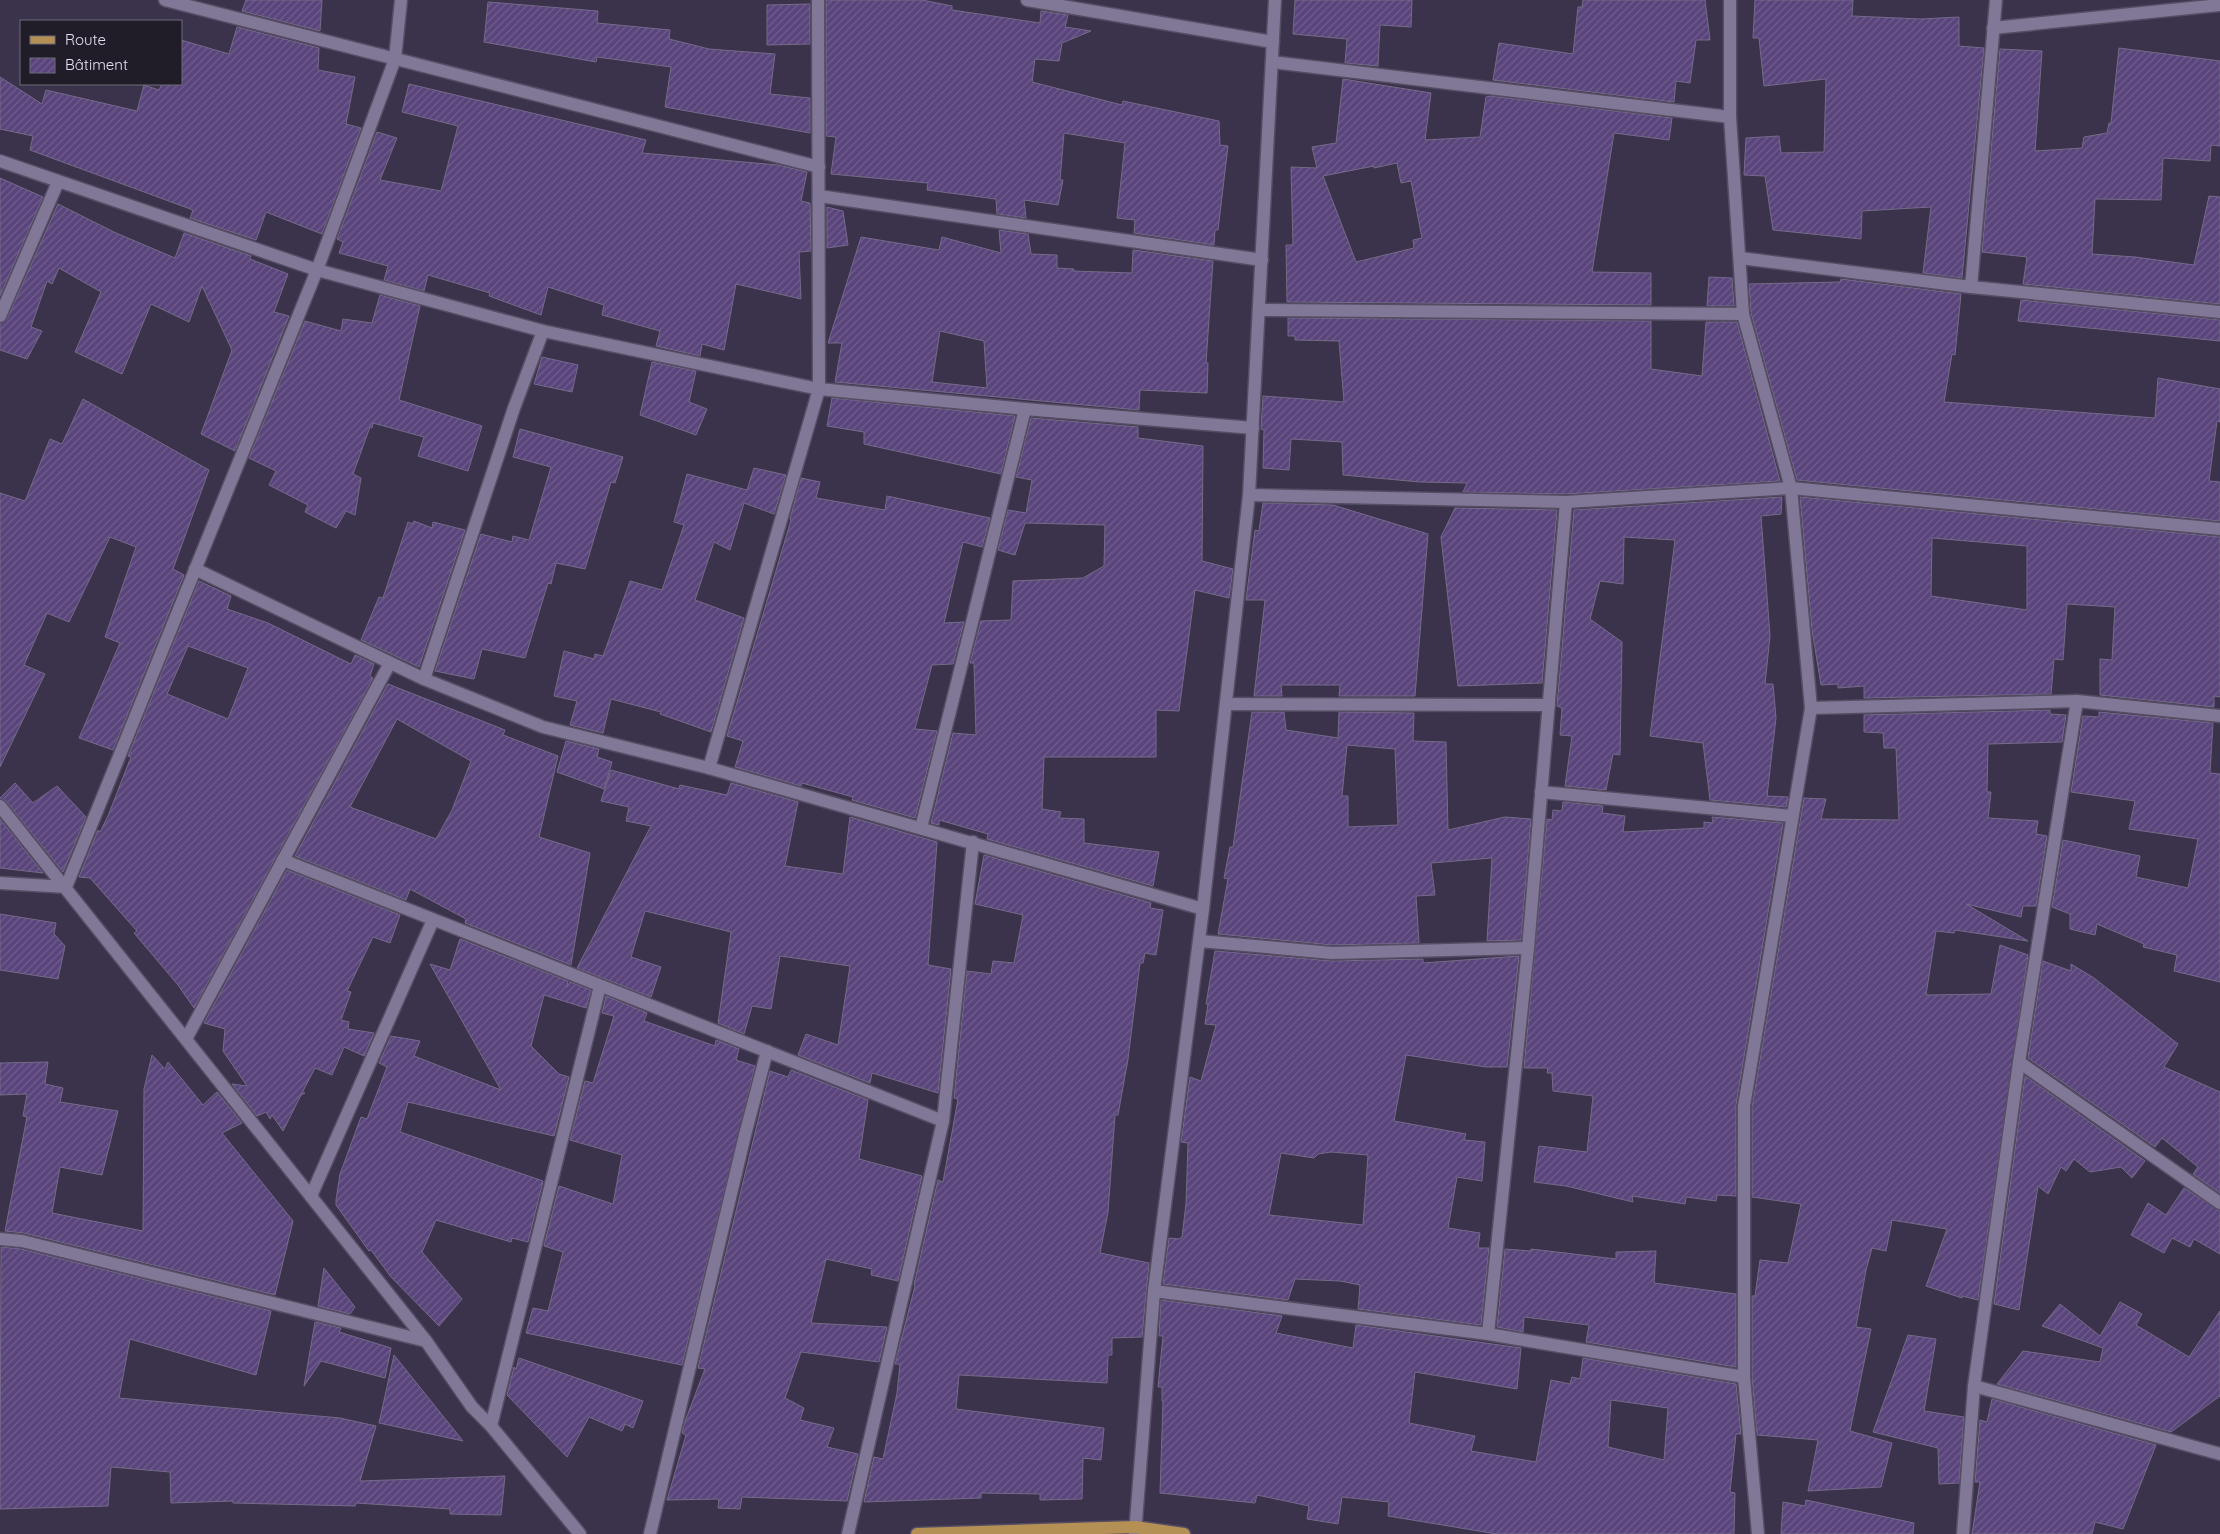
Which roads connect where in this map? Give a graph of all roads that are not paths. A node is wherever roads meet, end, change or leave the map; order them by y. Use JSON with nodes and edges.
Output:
{"nodes":[{"id":1,"x":165,"y":0,"type":"edge"},
{"id":2,"x":401,"y":0,"type":"edge"},
{"id":3,"x":818,"y":0,"type":"edge"},
{"id":4,"x":1027,"y":0,"type":"edge"},
{"id":5,"x":1275,"y":0,"type":"edge"},
{"id":6,"x":1730,"y":0,"type":"edge"},
{"id":7,"x":1996,"y":0,"type":"edge"},
{"id":8,"x":2220,"y":5,"type":"edge"},
{"id":9,"x":1993,"y":28,"type":"junction"},
{"id":10,"x":1273,"y":42,"type":"junction"},
{"id":11,"x":395,"y":59,"type":"junction"},
{"id":12,"x":1272,"y":62,"type":"junction"},
{"id":13,"x":1730,"y":117,"type":"junction"},
{"id":14,"x":0,"y":161,"type":"edge"},
{"id":15,"x":819,"y":167,"type":"junction"},
{"id":16,"x":58,"y":182,"type":"junction"},
{"id":17,"x":819,"y":196,"type":"junction"},
{"id":18,"x":1740,"y":258,"type":"junction"},
{"id":19,"x":1262,"y":260,"type":"junction"},
{"id":20,"x":317,"y":270,"type":"junction"},
{"id":21,"x":1971,"y":287,"type":"junction"},
{"id":22,"x":1259,"y":310,"type":"junction"},
{"id":23,"x":2220,"y":312,"type":"edge"},
{"id":24,"x":1743,"y":314,"type":"junction"},
{"id":25,"x":0,"y":316,"type":"edge"},
{"id":26,"x":543,"y":331,"type":"junction"},
{"id":27,"x":819,"y":389,"type":"junction"},
{"id":28,"x":1025,"y":409,"type":"junction"},
{"id":29,"x":1253,"y":428,"type":"junction"},
{"id":30,"x":1791,"y":488,"type":"junction"},
{"id":31,"x":1249,"y":496,"type":"junction"},
{"id":32,"x":1566,"y":502,"type":"junction"},
{"id":33,"x":2220,"y":529,"type":"edge"},
{"id":34,"x":194,"y":569,"type":"junction"},
{"id":35,"x":390,"y":663,"type":"junction"},
{"id":36,"x":424,"y":679,"type":"junction"},
{"id":37,"x":2077,"y":701,"type":"junction"},
{"id":38,"x":1226,"y":704,"type":"junction"},
{"id":39,"x":1549,"y":705,"type":"junction"},
{"id":40,"x":1811,"y":708,"type":"junction"},
{"id":41,"x":2220,"y":716,"type":"edge"},
{"id":42,"x":709,"y":768,"type":"junction"},
{"id":43,"x":1541,"y":792,"type":"junction"},
{"id":44,"x":0,"y":806,"type":"edge"},
{"id":45,"x":1792,"y":816,"type":"junction"},
{"id":46,"x":921,"y":828,"type":"junction"},
{"id":47,"x":973,"y":842,"type":"junction"},
{"id":48,"x":283,"y":860,"type":"junction"},
{"id":49,"x":0,"y":883,"type":"edge"},
{"id":50,"x":66,"y":887,"type":"junction"},
{"id":51,"x":1204,"y":909,"type":"junction"},
{"id":52,"x":433,"y":920,"type":"junction"},
{"id":53,"x":1200,"y":941,"type":"junction"},
{"id":54,"x":1528,"y":948,"type":"junction"},
{"id":55,"x":600,"y":986,"type":"junction"},
{"id":56,"x":186,"y":1039,"type":"junction"},
{"id":57,"x":767,"y":1051,"type":"junction"},
{"id":58,"x":2019,"y":1062,"type":"junction"},
{"id":59,"x":944,"y":1120,"type":"junction"},
{"id":60,"x":312,"y":1196,"type":"junction"},
{"id":61,"x":2220,"y":1203,"type":"edge"},
{"id":62,"x":0,"y":1239,"type":"edge"},
{"id":63,"x":1154,"y":1291,"type":"junction"},
{"id":64,"x":1488,"y":1334,"type":"junction"},
{"id":65,"x":426,"y":1341,"type":"junction"},
{"id":66,"x":1744,"y":1377,"type":"junction"},
{"id":67,"x":1974,"y":1386,"type":"junction"},
{"id":68,"x":491,"y":1426,"type":"junction"},
{"id":69,"x":2220,"y":1454,"type":"edge"},
{"id":70,"x":1135,"y":1530,"type":"edge"},
{"id":71,"x":580,"y":1534,"type":"edge"},
{"id":72,"x":650,"y":1534,"type":"edge"},
{"id":73,"x":848,"y":1534,"type":"edge"},
{"id":74,"x":918,"y":1534,"type":"edge"},
{"id":75,"x":1184,"y":1534,"type":"edge"},
{"id":76,"x":1758,"y":1534,"type":"edge"},
{"id":77,"x":1963,"y":1534,"type":"edge"}],
"edges":[{"from":1,"to":11,"type":"street"},
{"from":2,"to":11,"type":"street"},
{"from":3,"to":15,"type":"street"},
{"from":4,"to":10,"type":"street"},
{"from":5,"to":10,"type":"street"},
{"from":6,"to":13,"type":"street"},
{"from":7,"to":9,"type":"street"},
{"from":8,"to":9,"type":"street"},
{"from":9,"to":21,"type":"street"},
{"from":10,"to":12,"type":"street"},
{"from":11,"to":15,"type":"street"},
{"from":11,"to":20,"type":"street"},
{"from":12,"to":13,"type":"street"},
{"from":12,"to":19,"type":"street"},
{"from":13,"to":18,"type":"street"},
{"from":14,"to":16,"type":"street"},
{"from":15,"to":17,"type":"street"},
{"from":16,"to":20,"type":"street"},
{"from":16,"to":25,"type":"street"},
{"from":17,"to":19,"type":"street"},
{"from":17,"to":27,"type":"street"},
{"from":18,"to":21,"type":"street"},
{"from":18,"to":24,"type":"street"},
{"from":19,"to":22,"type":"street"},
{"from":20,"to":26,"type":"street"},
{"from":20,"to":34,"type":"street"},
{"from":21,"to":23,"type":"street"},
{"from":22,"to":24,"type":"street"},
{"from":22,"to":29,"type":"street"},
{"from":24,"to":30,"type":"street"},
{"from":26,"to":27,"type":"street"},
{"from":26,"to":36,"type":"street"},
{"from":27,"to":28,"type":"street"},
{"from":27,"to":42,"type":"street"},
{"from":28,"to":29,"type":"street"},
{"from":28,"to":46,"type":"street"},
{"from":29,"to":31,"type":"street"},
{"from":30,"to":32,"type":"street"},
{"from":30,"to":33,"type":"street"},
{"from":30,"to":40,"type":"street"},
{"from":31,"to":32,"type":"street"},
{"from":31,"to":38,"type":"street"},
{"from":32,"to":39,"type":"street"},
{"from":34,"to":35,"type":"street"},
{"from":34,"to":50,"type":"street"},
{"from":35,"to":36,"type":"street"},
{"from":35,"to":48,"type":"street"},
{"from":36,"to":42,"type":"street"},
{"from":37,"to":40,"type":"street"},
{"from":37,"to":41,"type":"street"},
{"from":37,"to":58,"type":"street"},
{"from":38,"to":39,"type":"street"},
{"from":38,"to":51,"type":"street"},
{"from":39,"to":43,"type":"street"},
{"from":40,"to":45,"type":"street"},
{"from":42,"to":46,"type":"street"},
{"from":43,"to":45,"type":"street"},
{"from":43,"to":54,"type":"street"},
{"from":44,"to":50,"type":"street"},
{"from":45,"to":66,"type":"street"},
{"from":46,"to":47,"type":"street"},
{"from":47,"to":51,"type":"street"},
{"from":47,"to":59,"type":"street"},
{"from":48,"to":52,"type":"street"},
{"from":48,"to":56,"type":"street"},
{"from":49,"to":50,"type":"street"},
{"from":50,"to":56,"type":"street"},
{"from":51,"to":53,"type":"street"},
{"from":52,"to":55,"type":"street"},
{"from":52,"to":60,"type":"street"},
{"from":53,"to":54,"type":"street"},
{"from":53,"to":63,"type":"street"},
{"from":54,"to":64,"type":"street"},
{"from":55,"to":57,"type":"street"},
{"from":55,"to":68,"type":"street"},
{"from":56,"to":60,"type":"street"},
{"from":57,"to":59,"type":"street"},
{"from":57,"to":72,"type":"street"},
{"from":58,"to":61,"type":"street"},
{"from":58,"to":67,"type":"street"},
{"from":59,"to":73,"type":"street"},
{"from":60,"to":65,"type":"street"},
{"from":62,"to":65,"type":"street"},
{"from":63,"to":64,"type":"street"},
{"from":63,"to":70,"type":"street"},
{"from":64,"to":66,"type":"street"},
{"from":65,"to":68,"type":"street"},
{"from":66,"to":76,"type":"street"},
{"from":67,"to":69,"type":"street"},
{"from":67,"to":77,"type":"street"},
{"from":68,"to":71,"type":"street"},
{"from":70,"to":74,"type":"main road"},
{"from":70,"to":75,"type":"main road"}]}
